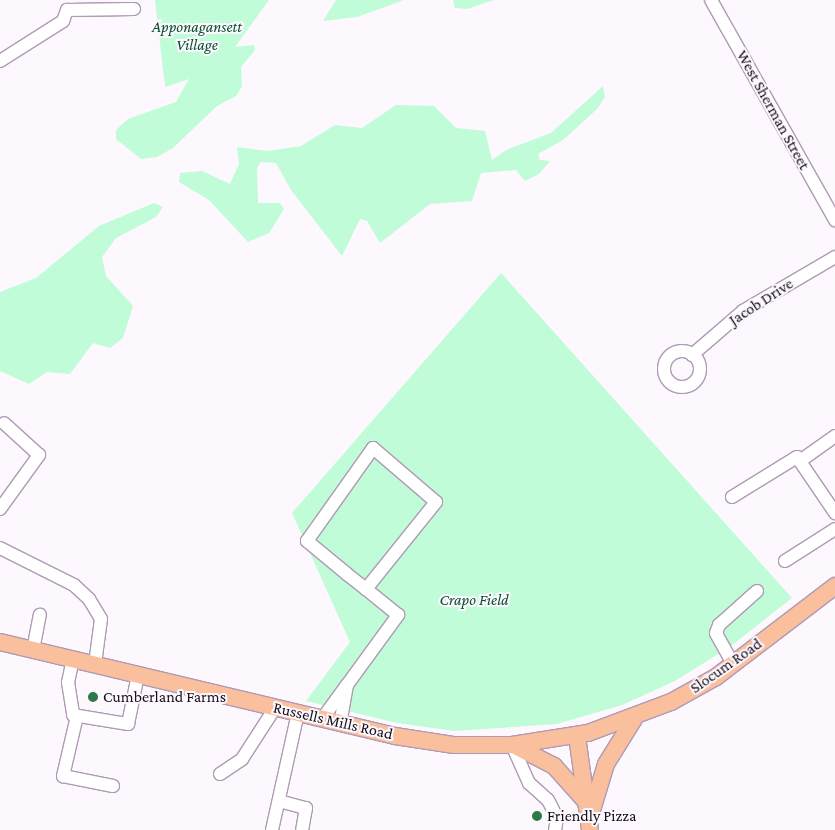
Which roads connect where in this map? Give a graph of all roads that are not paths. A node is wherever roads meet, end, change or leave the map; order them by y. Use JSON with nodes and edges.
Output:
{"nodes":[{"id":1,"x":711,"y":0,"type":"edge"},
{"id":2,"x":67,"y":5,"type":"edge"},
{"id":3,"x":134,"y":10,"type":"dead end"},
{"id":4,"x":0,"y":61,"type":"edge"},
{"id":5,"x":835,"y":220,"type":"edge"},
{"id":6,"x":835,"y":256,"type":"edge"},
{"id":7,"x":692,"y":355,"type":"dead end"},
{"id":8,"x":4,"y":423,"type":"dead end"},
{"id":9,"x":835,"y":436,"type":"edge"},
{"id":10,"x":800,"y":461,"type":"junction"},
{"id":11,"x":732,"y":498,"type":"dead end"},
{"id":12,"x":0,"y":509,"type":"edge"},
{"id":13,"x":835,"y":513,"type":"edge"},
{"id":14,"x":835,"y":529,"type":"edge"},
{"id":15,"x":0,"y":548,"type":"edge"},
{"id":16,"x":785,"y":562,"type":"dead end"},
{"id":17,"x":835,"y":586,"type":"edge"},
{"id":18,"x":366,"y":589,"type":"junction"},
{"id":19,"x":757,"y":591,"type":"dead end"},
{"id":20,"x":40,"y":615,"type":"dead end"},
{"id":21,"x":0,"y":642,"type":"edge"},
{"id":22,"x":33,"y":650,"type":"junction"},
{"id":23,"x":73,"y":659,"type":"junction"},
{"id":24,"x":95,"y":664,"type":"junction"},
{"id":25,"x":733,"y":664,"type":"junction"},
{"id":26,"x":138,"y":675,"type":"junction"},
{"id":27,"x":347,"y":685,"type":"junction"},
{"id":28,"x":276,"y":708,"type":"junction"},
{"id":29,"x":298,"y":713,"type":"junction"},
{"id":30,"x":77,"y":716,"type":"junction"},
{"id":31,"x":322,"y":719,"type":"junction"},
{"id":32,"x":634,"y":719,"type":"junction"},
{"id":33,"x":340,"y":723,"type":"junction"},
{"id":34,"x":577,"y":736,"type":"junction"},
{"id":35,"x":512,"y":746,"type":"junction"},
{"id":36,"x":220,"y":774,"type":"dead end"},
{"id":37,"x":113,"y":786,"type":"dead end"},
{"id":38,"x":279,"y":801,"type":"junction"},
{"id":39,"x":590,"y":817,"type":"edge"},
{"id":40,"x":272,"y":830,"type":"edge"},
{"id":41,"x":302,"y":830,"type":"edge"},
{"id":42,"x":555,"y":830,"type":"edge"}],
"edges":[{"from":1,"to":5,"type":"street","name":"West Sherman Street"},
{"from":2,"to":3,"type":"street"},
{"from":2,"to":4,"type":"street"},
{"from":6,"to":7,"type":"street","name":"Jacob Drive"},
{"from":8,"to":12,"type":"street"},
{"from":9,"to":10,"type":"street"},
{"from":10,"to":11,"type":"street"},
{"from":10,"to":13,"type":"street"},
{"from":14,"to":16,"type":"street"},
{"from":15,"to":24,"type":"street"},
{"from":17,"to":25,"type":"main road","name":"Slocum Road"},
{"from":18,"to":18,"type":"street"},
{"from":18,"to":27,"type":"street"},
{"from":19,"to":25,"type":"street"},
{"from":20,"to":22,"type":"street"},
{"from":21,"to":22,"type":"main road","name":"Russells Mills Road"},
{"from":22,"to":23,"type":"main road","name":"Russells Mills Road"},
{"from":23,"to":24,"type":"main road","name":"Russells Mills Road"},
{"from":23,"to":30,"type":"street"},
{"from":24,"to":26,"type":"main road","name":"Russells Mills Road"},
{"from":25,"to":32,"type":"main road","name":"Slocum Road"},
{"from":26,"to":28,"type":"main road","name":"Russells Mills Road"},
{"from":26,"to":30,"type":"street"},
{"from":27,"to":31,"type":"street"},
{"from":27,"to":33,"type":"street"},
{"from":28,"to":29,"type":"main road","name":"Russells Mills Road"},
{"from":28,"to":36,"type":"street"},
{"from":29,"to":31,"type":"main road","name":"Russells Mills Road"},
{"from":29,"to":38,"type":"street"},
{"from":30,"to":37,"type":"street"},
{"from":31,"to":33,"type":"main road","name":"Russells Mills Road"},
{"from":32,"to":34,"type":"main road","name":"Slocum Road"},
{"from":32,"to":39,"type":"main road"},
{"from":33,"to":35,"type":"main road","name":"Russells Mills Road"},
{"from":34,"to":35,"type":"main road","name":"Russells Mills Road"},
{"from":34,"to":39,"type":"main road"},
{"from":35,"to":39,"type":"main road"},
{"from":35,"to":42,"type":"street"},
{"from":38,"to":40,"type":"street"},
{"from":38,"to":41,"type":"street"}]}
